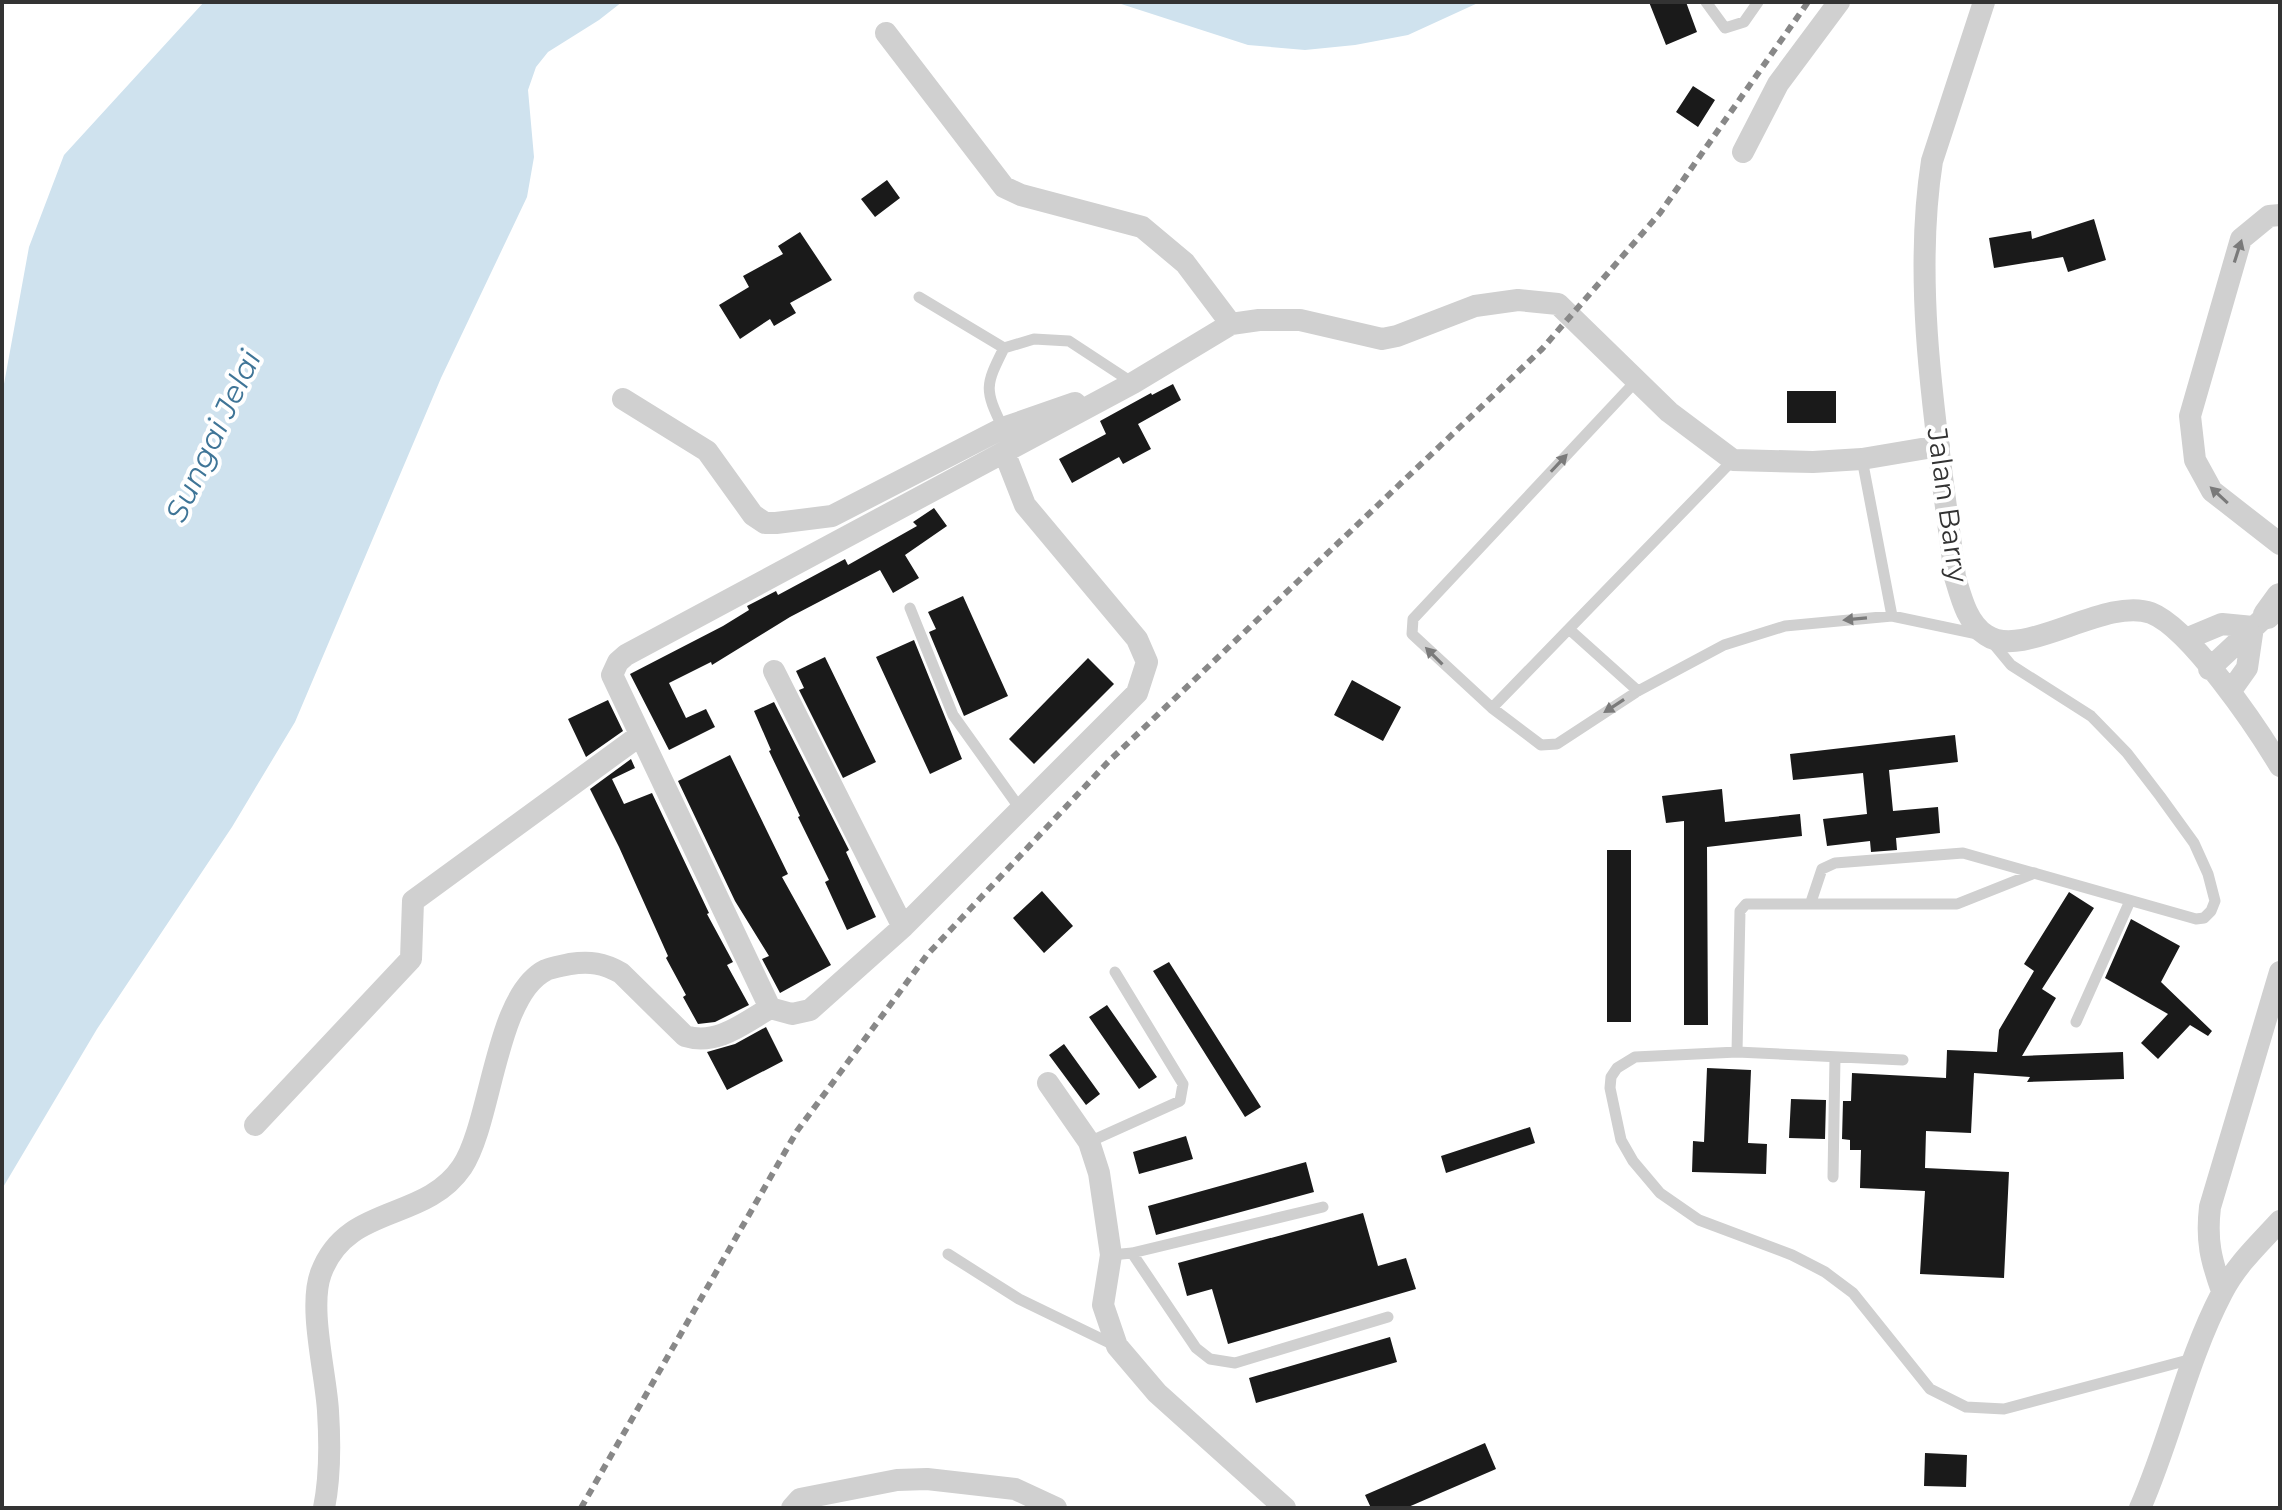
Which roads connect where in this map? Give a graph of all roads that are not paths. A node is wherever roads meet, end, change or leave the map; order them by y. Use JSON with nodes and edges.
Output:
{"nodes":[{"id":1,"x":1706,"y":2,"type":"edge"},
{"id":2,"x":1758,"y":2,"type":"edge"},
{"id":3,"x":1839,"y":2,"type":"edge"},
{"id":4,"x":1984,"y":2,"type":"edge"},
{"id":5,"x":886,"y":33,"type":"dead end"},
{"id":6,"x":1743,"y":152,"type":"dead end"},
{"id":7,"x":2280,"y":215,"type":"edge"},
{"id":8,"x":919,"y":297,"type":"dead end"},
{"id":9,"x":1231,"y":324,"type":"junction"},
{"id":10,"x":1004,"y":348,"type":"junction"},
{"id":11,"x":1637,"y":380,"type":"junction"},
{"id":12,"x":1133,"y":383,"type":"junction"},
{"id":13,"x":623,"y":399,"type":"dead end"},
{"id":14,"x":1003,"y":428,"type":"junction"},
{"id":15,"x":1939,"y":446,"type":"junction"},
{"id":16,"x":1005,"y":454,"type":"junction"},
{"id":17,"x":1862,"y":459,"type":"junction"},
{"id":18,"x":1733,"y":460,"type":"junction"},
{"id":19,"x":2280,"y":544,"type":"edge"},
{"id":20,"x":910,"y":608,"type":"dead end"},
{"id":21,"x":2271,"y":612,"type":"edge"},
{"id":22,"x":1892,"y":616,"type":"junction"},
{"id":23,"x":1570,"y":630,"type":"junction"},
{"id":24,"x":1987,"y":636,"type":"junction"},
{"id":25,"x":2186,"y":639,"type":"junction"},
{"id":26,"x":2209,"y":669,"type":"junction"},
{"id":27,"x":774,"y":671,"type":"dead end"},
{"id":28,"x":1638,"y":691,"type":"junction"},
{"id":29,"x":2230,"y":692,"type":"junction"},
{"id":30,"x":1492,"y":708,"type":"junction"},
{"id":31,"x":639,"y":736,"type":"junction"},
{"id":32,"x":2280,"y":766,"type":"edge"},
{"id":33,"x":1022,"y":810,"type":"junction"},
{"id":34,"x":2035,"y":873,"type":"junction"},
{"id":35,"x":2130,"y":901,"type":"junction"},
{"id":36,"x":1811,"y":902,"type":"junction"},
{"id":37,"x":903,"y":927,"type":"junction"},
{"id":38,"x":1115,"y":972,"type":"dead end"},
{"id":39,"x":2280,"y":972,"type":"edge"},
{"id":40,"x":770,"y":1008,"type":"junction"},
{"id":41,"x":2076,"y":1022,"type":"dead end"},
{"id":42,"x":1737,"y":1052,"type":"junction"},
{"id":43,"x":1835,"y":1057,"type":"junction"},
{"id":44,"x":1903,"y":1060,"type":"dead end"},
{"id":45,"x":1048,"y":1083,"type":"dead end"},
{"id":46,"x":255,"y":1125,"type":"dead end"},
{"id":47,"x":1089,"y":1142,"type":"junction"},
{"id":48,"x":1833,"y":1177,"type":"dead end"},
{"id":49,"x":1323,"y":1207,"type":"dead end"},
{"id":50,"x":2280,"y":1221,"type":"edge"},
{"id":51,"x":948,"y":1254,"type":"dead end"},
{"id":52,"x":1121,"y":1254,"type":"junction"},
{"id":53,"x":2222,"y":1291,"type":"junction"},
{"id":54,"x":1388,"y":1317,"type":"dead end"},
{"id":55,"x":1117,"y":1346,"type":"junction"},
{"id":56,"x":2193,"y":1358,"type":"junction"},
{"id":57,"x":324,"y":1508,"type":"edge"},
{"id":58,"x":792,"y":1508,"type":"edge"},
{"id":59,"x":1056,"y":1508,"type":"edge"},
{"id":60,"x":1285,"y":1508,"type":"edge"},
{"id":61,"x":2140,"y":1508,"type":"edge"}],
"edges":[{"from":1,"to":2,"type":"lane"},
{"from":3,"to":6,"type":"street"},
{"from":4,"to":15,"type":"street","name":"Jalan Barry"},
{"from":5,"to":9,"type":"street"},
{"from":19,"to":7,"type":"street","one_way":true},
{"from":8,"to":10,"type":"lane"},
{"from":9,"to":11,"type":"street"},
{"from":9,"to":12,"type":"street"},
{"from":10,"to":12,"type":"lane"},
{"from":10,"to":14,"type":"lane"},
{"from":11,"to":18,"type":"street"},
{"from":30,"to":11,"type":"lane","one_way":true},
{"from":12,"to":14,"type":"street"},
{"from":12,"to":16,"type":"street"},
{"from":13,"to":14,"type":"street"},
{"from":15,"to":17,"type":"street"},
{"from":15,"to":24,"type":"street","name":"Jalan Barry"},
{"from":16,"to":31,"type":"street"},
{"from":16,"to":33,"type":"street"},
{"from":17,"to":18,"type":"street"},
{"from":17,"to":22,"type":"lane"},
{"from":18,"to":23,"type":"lane"},
{"from":20,"to":33,"type":"lane"},
{"from":21,"to":25,"type":"street"},
{"from":21,"to":26,"type":"street"},
{"from":21,"to":29,"type":"street"},
{"from":22,"to":24,"type":"lane"},
{"from":22,"to":28,"type":"lane","one_way":true},
{"from":23,"to":28,"type":"lane"},
{"from":23,"to":30,"type":"lane"},
{"from":24,"to":25,"type":"street"},
{"from":24,"to":35,"type":"lane"},
{"from":25,"to":26,"type":"street"},
{"from":26,"to":29,"type":"street"},
{"from":27,"to":37,"type":"street"},
{"from":28,"to":30,"type":"lane","one_way":true},
{"from":29,"to":32,"type":"street"},
{"from":31,"to":40,"type":"street"},
{"from":31,"to":46,"type":"street"},
{"from":33,"to":37,"type":"street"},
{"from":34,"to":35,"type":"lane"},
{"from":34,"to":36,"type":"lane"},
{"from":34,"to":36,"type":"lane"},
{"from":35,"to":41,"type":"lane"},
{"from":36,"to":42,"type":"lane"},
{"from":37,"to":40,"type":"street"},
{"from":38,"to":47,"type":"lane"},
{"from":39,"to":53,"type":"street"},
{"from":40,"to":57,"type":"street"},
{"from":42,"to":43,"type":"lane"},
{"from":42,"to":56,"type":"lane"},
{"from":43,"to":44,"type":"lane"},
{"from":43,"to":48,"type":"lane"},
{"from":45,"to":47,"type":"street"},
{"from":47,"to":52,"type":"street"},
{"from":49,"to":52,"type":"lane"},
{"from":50,"to":53,"type":"street"},
{"from":51,"to":55,"type":"lane"},
{"from":52,"to":54,"type":"lane"},
{"from":52,"to":55,"type":"street"},
{"from":53,"to":56,"type":"street"},
{"from":55,"to":60,"type":"street"},
{"from":56,"to":61,"type":"street"},
{"from":58,"to":59,"type":"street"}]}
